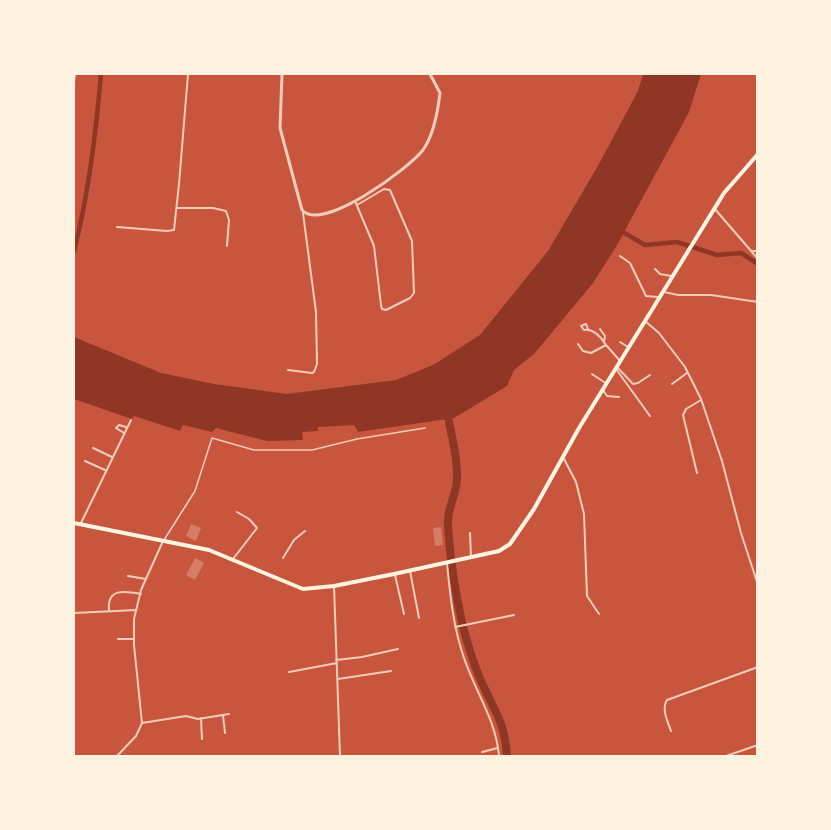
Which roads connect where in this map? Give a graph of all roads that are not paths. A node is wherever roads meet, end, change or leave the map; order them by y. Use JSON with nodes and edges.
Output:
{"nodes":[{"id":1,"x":75,"y":74,"type":"edge"},
{"id":2,"x":188,"y":74,"type":"edge"},
{"id":3,"x":282,"y":74,"type":"edge"},
{"id":4,"x":430,"y":74,"type":"edge"},
{"id":5,"x":74,"y":82,"type":"edge"},
{"id":6,"x":758,"y":154,"type":"edge"},
{"id":7,"x":355,"y":201,"type":"junction"},
{"id":8,"x":357,"y":205,"type":"junction"},
{"id":9,"x":177,"y":208,"type":"junction"},
{"id":10,"x":714,"y":208,"type":"junction"},
{"id":11,"x":303,"y":213,"type":"junction"},
{"id":12,"x":117,"y":227,"type":"dead end"},
{"id":13,"x":227,"y":246,"type":"dead end"},
{"id":14,"x":751,"y":251,"type":"junction"},
{"id":15,"x":758,"y":251,"type":"edge"},
{"id":16,"x":620,"y":256,"type":"dead end"},
{"id":17,"x":758,"y":259,"type":"edge"},
{"id":18,"x":655,"y":269,"type":"dead end"},
{"id":19,"x":674,"y":276,"type":"junction"},
{"id":20,"x":664,"y":292,"type":"junction"},
{"id":21,"x":661,"y":298,"type":"junction"},
{"id":22,"x":758,"y":302,"type":"edge"},
{"id":23,"x":645,"y":321,"type":"junction"},
{"id":24,"x":588,"y":329,"type":"dead end"},
{"id":25,"x":600,"y":329,"type":"dead end"},
{"id":26,"x":620,"y":342,"type":"dead end"},
{"id":27,"x":578,"y":344,"type":"dead end"},
{"id":28,"x":605,"y":344,"type":"junction"},
{"id":29,"x":629,"y":347,"type":"junction"},
{"id":30,"x":621,"y":362,"type":"junction"},
{"id":31,"x":616,"y":368,"type":"junction"},
{"id":32,"x":288,"y":370,"type":"dead end"},
{"id":33,"x":688,"y":372,"type":"junction"},
{"id":34,"x":592,"y":374,"type":"dead end"},
{"id":35,"x":650,"y":375,"type":"dead end"},
{"id":36,"x":606,"y":384,"type":"junction"},
{"id":37,"x":672,"y":384,"type":"dead end"},
{"id":38,"x":603,"y":390,"type":"junction"},
{"id":39,"x":619,"y":397,"type":"dead end"},
{"id":40,"x":702,"y":399,"type":"junction"},
{"id":41,"x":650,"y":416,"type":"dead end"},
{"id":42,"x":131,"y":420,"type":"dead end"},
{"id":43,"x":127,"y":428,"type":"junction"},
{"id":44,"x":425,"y":428,"type":"dead end"},
{"id":45,"x":124,"y":433,"type":"junction"},
{"id":46,"x":93,"y":448,"type":"dead end"},
{"id":47,"x":112,"y":457,"type":"junction"},
{"id":48,"x":563,"y":457,"type":"junction"},
{"id":49,"x":86,"y":461,"type":"dead end"},
{"id":50,"x":105,"y":471,"type":"junction"},
{"id":51,"x":697,"y":473,"type":"dead end"},
{"id":52,"x":237,"y":512,"type":"dead end"},
{"id":53,"x":74,"y":523,"type":"edge"},
{"id":54,"x":80,"y":524,"type":"junction"},
{"id":55,"x":305,"y":531,"type":"dead end"},
{"id":56,"x":470,"y":533,"type":"dead end"},
{"id":57,"x":163,"y":541,"type":"junction"},
{"id":58,"x":283,"y":558,"type":"dead end"},
{"id":59,"x":471,"y":558,"type":"junction"},
{"id":60,"x":233,"y":559,"type":"junction"},
{"id":61,"x":451,"y":562,"type":"junction"},
{"id":62,"x":410,"y":571,"type":"junction"},
{"id":63,"x":394,"y":574,"type":"junction"},
{"id":64,"x":128,"y":576,"type":"dead end"},
{"id":65,"x":147,"y":579,"type":"junction"},
{"id":66,"x":758,"y":585,"type":"edge"},
{"id":67,"x":334,"y":586,"type":"junction"},
{"id":68,"x":141,"y":594,"type":"junction"},
{"id":69,"x":136,"y":610,"type":"junction"},
{"id":70,"x":109,"y":611,"type":"junction"},
{"id":71,"x":74,"y":613,"type":"edge"},
{"id":72,"x":404,"y":614,"type":"dead end"},
{"id":73,"x":599,"y":614,"type":"dead end"},
{"id":74,"x":514,"y":615,"type":"dead end"},
{"id":75,"x":419,"y":618,"type":"dead end"},
{"id":76,"x":455,"y":627,"type":"junction"},
{"id":77,"x":118,"y":639,"type":"dead end"},
{"id":78,"x":134,"y":639,"type":"junction"},
{"id":79,"x":398,"y":649,"type":"dead end"},
{"id":80,"x":337,"y":662,"type":"junction"},
{"id":81,"x":758,"y":667,"type":"edge"},
{"id":82,"x":391,"y":671,"type":"dead end"},
{"id":83,"x":289,"y":672,"type":"dead end"},
{"id":84,"x":337,"y":680,"type":"junction"},
{"id":85,"x":229,"y":714,"type":"dead end"},
{"id":86,"x":223,"y":715,"type":"junction"},
{"id":87,"x":201,"y":718,"type":"junction"},
{"id":88,"x":142,"y":723,"type":"junction"},
{"id":89,"x":671,"y":731,"type":"dead end"},
{"id":90,"x":225,"y":733,"type":"dead end"},
{"id":91,"x":202,"y":740,"type":"dead end"},
{"id":92,"x":758,"y":744,"type":"edge"},
{"id":93,"x":498,"y":748,"type":"junction"},
{"id":94,"x":482,"y":752,"type":"dead end"},
{"id":95,"x":117,"y":756,"type":"edge"},
{"id":96,"x":340,"y":756,"type":"edge"},
{"id":97,"x":499,"y":756,"type":"edge"},
{"id":98,"x":726,"y":756,"type":"edge"}],
"edges":[{"from":1,"to":5,"type":"street"},
{"from":2,"to":9,"type":"street"},
{"from":3,"to":11,"type":"street"},
{"from":4,"to":7,"type":"street"},
{"from":6,"to":10,"type":"main road"},
{"from":7,"to":8,"type":"street"},
{"from":7,"to":11,"type":"street"},
{"from":8,"to":8,"type":"street"},
{"from":9,"to":12,"type":"street"},
{"from":9,"to":13,"type":"street"},
{"from":10,"to":14,"type":"street"},
{"from":10,"to":19,"type":"main road"},
{"from":11,"to":32,"type":"street"},
{"from":14,"to":15,"type":"street"},
{"from":14,"to":17,"type":"street"},
{"from":16,"to":21,"type":"street"},
{"from":18,"to":19,"type":"street"},
{"from":19,"to":20,"type":"main road"},
{"from":20,"to":21,"type":"main road"},
{"from":20,"to":22,"type":"street"},
{"from":21,"to":23,"type":"main road"},
{"from":23,"to":29,"type":"main road"},
{"from":23,"to":33,"type":"street"},
{"from":24,"to":28,"type":"street"},
{"from":25,"to":28,"type":"street"},
{"from":26,"to":29,"type":"street"},
{"from":27,"to":28,"type":"street"},
{"from":28,"to":30,"type":"street"},
{"from":29,"to":30,"type":"main road"},
{"from":30,"to":31,"type":"main road"},
{"from":31,"to":35,"type":"street"},
{"from":31,"to":36,"type":"main road"},
{"from":31,"to":41,"type":"street"},
{"from":33,"to":37,"type":"street"},
{"from":33,"to":40,"type":"street"},
{"from":34,"to":36,"type":"street"},
{"from":36,"to":38,"type":"main road"},
{"from":38,"to":39,"type":"street"},
{"from":38,"to":48,"type":"main road"},
{"from":40,"to":51,"type":"street"},
{"from":40,"to":66,"type":"street"},
{"from":42,"to":43,"type":"street"},
{"from":43,"to":45,"type":"street"},
{"from":43,"to":45,"type":"street"},
{"from":44,"to":57,"type":"street"},
{"from":45,"to":47,"type":"street"},
{"from":46,"to":47,"type":"street"},
{"from":47,"to":50,"type":"street"},
{"from":48,"to":59,"type":"main road"},
{"from":48,"to":73,"type":"street"},
{"from":49,"to":50,"type":"street"},
{"from":50,"to":54,"type":"street"},
{"from":52,"to":60,"type":"street"},
{"from":53,"to":54,"type":"main road"},
{"from":54,"to":57,"type":"main road"},
{"from":55,"to":58,"type":"street"},
{"from":56,"to":59,"type":"street"},
{"from":57,"to":60,"type":"main road"},
{"from":57,"to":65,"type":"street"},
{"from":59,"to":61,"type":"main road"},
{"from":60,"to":67,"type":"main road"},
{"from":61,"to":62,"type":"main road"},
{"from":61,"to":76,"type":"street"},
{"from":62,"to":63,"type":"main road"},
{"from":62,"to":75,"type":"street"},
{"from":63,"to":67,"type":"main road"},
{"from":63,"to":72,"type":"street"},
{"from":64,"to":65,"type":"street"},
{"from":65,"to":68,"type":"street"},
{"from":67,"to":80,"type":"street"},
{"from":68,"to":69,"type":"street"},
{"from":68,"to":70,"type":"street"},
{"from":69,"to":70,"type":"street"},
{"from":69,"to":78,"type":"street"},
{"from":70,"to":71,"type":"street"},
{"from":74,"to":76,"type":"street"},
{"from":76,"to":93,"type":"street"},
{"from":77,"to":78,"type":"street"},
{"from":78,"to":88,"type":"street"},
{"from":79,"to":80,"type":"street"},
{"from":80,"to":83,"type":"street"},
{"from":80,"to":84,"type":"street"},
{"from":81,"to":89,"type":"street"},
{"from":82,"to":84,"type":"street"},
{"from":84,"to":96,"type":"street"},
{"from":85,"to":86,"type":"street"},
{"from":86,"to":87,"type":"street"},
{"from":86,"to":90,"type":"street"},
{"from":87,"to":88,"type":"street"},
{"from":87,"to":91,"type":"street"},
{"from":88,"to":95,"type":"street"},
{"from":92,"to":98,"type":"street"},
{"from":93,"to":94,"type":"street"},
{"from":93,"to":97,"type":"street"}]}
